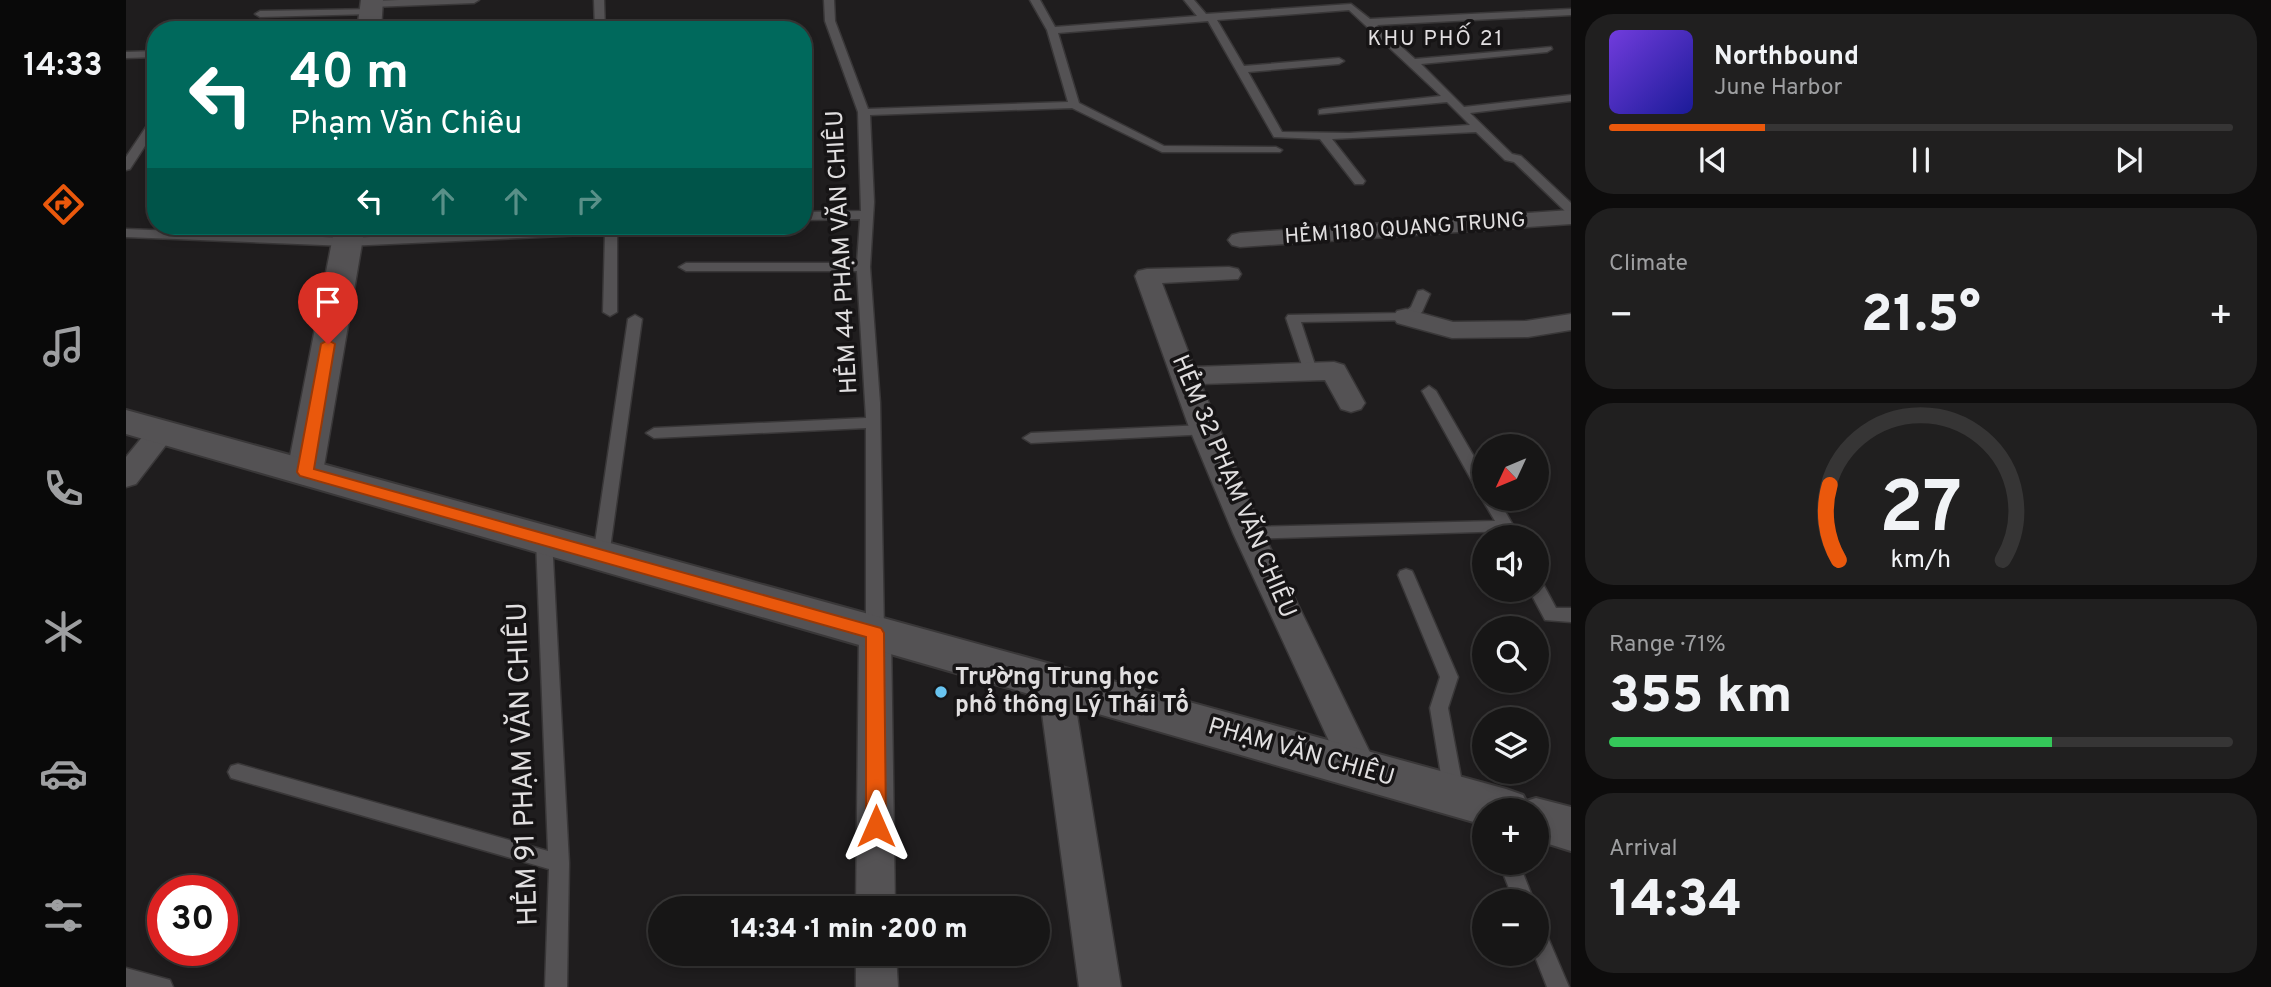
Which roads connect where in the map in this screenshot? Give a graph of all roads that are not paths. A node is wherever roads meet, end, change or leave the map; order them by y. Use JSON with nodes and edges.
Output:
{"nodes":[{"id":1,"x":474,"y":0,"type":"edge"},
{"id":2,"x":599,"y":0,"type":"edge"},
{"id":3,"x":829,"y":0,"type":"edge"},
{"id":4,"x":1035,"y":0,"type":"edge"},
{"id":5,"x":1189,"y":0,"type":"edge"},
{"id":6,"x":1347,"y":4,"type":"edge"},
{"id":7,"x":371,"y":11,"type":"edge"},
{"id":8,"x":1571,"y":12,"type":"edge"},
{"id":9,"x":260,"y":15,"type":"dead end"},
{"id":10,"x":1206,"y":17,"type":"junction"},
{"id":11,"x":600,"y":21,"type":"edge"},
{"id":12,"x":1370,"y":22,"type":"junction"},
{"id":13,"x":1052,"y":30,"type":"junction"},
{"id":14,"x":1547,"y":50,"type":"dead end"},
{"id":15,"x":147,"y":54,"type":"edge"},
{"id":16,"x":126,"y":55,"type":"edge"},
{"id":17,"x":1339,"y":61,"type":"dead end"},
{"id":18,"x":1413,"y":62,"type":"junction"},
{"id":19,"x":1240,"y":70,"type":"junction"},
{"id":20,"x":1571,"y":98,"type":"edge"},
{"id":21,"x":1449,"y":99,"type":"junction"},
{"id":22,"x":1074,"y":105,"type":"junction"},
{"id":23,"x":1463,"y":110,"type":"junction"},
{"id":24,"x":1323,"y":112,"type":"dead end"},
{"id":25,"x":864,"y":113,"type":"junction"},
{"id":26,"x":1480,"y":128,"type":"junction"},
{"id":27,"x":147,"y":134,"type":"edge"},
{"id":28,"x":1324,"y":136,"type":"junction"},
{"id":29,"x":1276,"y":150,"type":"dead end"},
{"id":30,"x":126,"y":166,"type":"edge"},
{"id":31,"x":1359,"y":181,"type":"dead end"},
{"id":32,"x":1571,"y":210,"type":"edge"},
{"id":33,"x":865,"y":215,"type":"junction"},
{"id":34,"x":812,"y":216,"type":"edge"},
{"id":35,"x":1571,"y":217,"type":"edge"},
{"id":36,"x":126,"y":233,"type":"edge"},
{"id":37,"x":147,"y":233,"type":"edge"},
{"id":38,"x":349,"y":235,"type":"edge"},
{"id":39,"x":611,"y":235,"type":"edge"},
{"id":40,"x":1240,"y":240,"type":"dead end"},
{"id":41,"x":686,"y":267,"type":"dead end"},
{"id":42,"x":863,"y":267,"type":"junction"},
{"id":43,"x":1229,"y":274,"type":"dead end"},
{"id":44,"x":1423,"y":294,"type":"dead end"},
{"id":45,"x":610,"y":312,"type":"dead end"},
{"id":46,"x":1406,"y":317,"type":"junction"},
{"id":47,"x":635,"y":319,"type":"dead end"},
{"id":48,"x":1571,"y":322,"type":"edge"},
{"id":49,"x":1310,"y":371,"type":"junction"},
{"id":50,"x":1183,"y":376,"type":"junction"},
{"id":51,"x":1429,"y":391,"type":"dead end"},
{"id":52,"x":1351,"y":403,"type":"dead end"},
{"id":53,"x":873,"y":423,"type":"junction"},
{"id":54,"x":144,"y":427,"type":"edge"},
{"id":55,"x":1204,"y":430,"type":"junction"},
{"id":56,"x":654,"y":433,"type":"dead end"},
{"id":57,"x":1031,"y":438,"type":"dead end"},
{"id":58,"x":1472,"y":467,"type":"edge"},
{"id":59,"x":305,"y":472,"type":"junction"},
{"id":60,"x":126,"y":477,"type":"edge"},
{"id":61,"x":1472,"y":532,"type":"edge"},
{"id":62,"x":1248,"y":533,"type":"junction"},
{"id":63,"x":544,"y":539,"type":"junction"},
{"id":64,"x":601,"y":555,"type":"junction"},
{"id":65,"x":1406,"y":575,"type":"dead end"},
{"id":66,"x":1544,"y":602,"type":"edge"},
{"id":67,"x":1571,"y":615,"type":"edge"},
{"id":68,"x":875,"y":633,"type":"junction"},
{"id":69,"x":1055,"y":684,"type":"junction"},
{"id":70,"x":1360,"y":769,"type":"junction"},
{"id":71,"x":238,"y":772,"type":"dead end"},
{"id":72,"x":1480,"y":798,"type":"edge"},
{"id":73,"x":1472,"y":802,"type":"edge"},
{"id":74,"x":1549,"y":823,"type":"edge"},
{"id":75,"x":1571,"y":829,"type":"edge"},
{"id":76,"x":559,"y":863,"type":"junction"},
{"id":77,"x":876,"y":896,"type":"edge"},
{"id":78,"x":1549,"y":965,"type":"edge"},
{"id":79,"x":876,"y":966,"type":"edge"},
{"id":80,"x":126,"y":978,"type":"edge"},
{"id":81,"x":162,"y":987,"type":"edge"},
{"id":82,"x":556,"y":987,"type":"edge"},
{"id":83,"x":877,"y":987,"type":"edge"},
{"id":84,"x":1100,"y":987,"type":"edge"},
{"id":85,"x":1558,"y":987,"type":"edge"}],
"edges":[{"from":1,"to":7,"type":"lane"},
{"from":2,"to":11,"type":"lane"},
{"from":3,"to":25,"type":"lane","name":"HẺM 44 PHẠM VĂN CHIÊU"},
{"from":4,"to":13,"type":"lane"},
{"from":5,"to":10,"type":"lane"},
{"from":6,"to":10,"type":"lane"},
{"from":6,"to":12,"type":"lane"},
{"from":7,"to":9,"type":"lane"},
{"from":8,"to":12,"type":"lane"},
{"from":10,"to":13,"type":"lane"},
{"from":10,"to":19,"type":"lane"},
{"from":12,"to":18,"type":"lane"},
{"from":13,"to":22,"type":"lane"},
{"from":14,"to":18,"type":"lane"},
{"from":15,"to":16,"type":"lane"},
{"from":17,"to":19,"type":"lane"},
{"from":18,"to":21,"type":"lane"},
{"from":19,"to":28,"type":"lane"},
{"from":20,"to":23,"type":"lane"},
{"from":21,"to":23,"type":"lane"},
{"from":21,"to":24,"type":"lane"},
{"from":22,"to":25,"type":"lane"},
{"from":22,"to":29,"type":"lane"},
{"from":23,"to":26,"type":"lane"},
{"from":25,"to":33,"type":"lane","name":"HẺM 44 PHẠM VĂN CHIÊU"},
{"from":26,"to":28,"type":"lane"},
{"from":26,"to":32,"type":"lane"},
{"from":27,"to":30,"type":"lane"},
{"from":28,"to":31,"type":"lane"},
{"from":33,"to":34,"type":"lane"},
{"from":33,"to":42,"type":"lane","name":"HẺM 44 PHẠM VĂN CHIÊU"},
{"from":35,"to":40,"type":"street","name":"HẺM 1180 QUANG TRUNG"},
{"from":36,"to":37,"type":"lane"},
{"from":38,"to":59,"type":"street"},
{"from":39,"to":45,"type":"lane"},
{"from":41,"to":42,"type":"lane"},
{"from":42,"to":53,"type":"lane","name":"HẺM 44 PHẠM VĂN CHIÊU"},
{"from":43,"to":50,"type":"street","name":"HẺM 32 PHẠM VĂN CHIÊU"},
{"from":44,"to":46,"type":"lane"},
{"from":46,"to":48,"type":"street"},
{"from":46,"to":49,"type":"lane"},
{"from":47,"to":64,"type":"lane"},
{"from":49,"to":50,"type":"street"},
{"from":49,"to":52,"type":"street"},
{"from":50,"to":55,"type":"street","name":"HẺM 32 PHẠM VĂN CHIÊU"},
{"from":51,"to":58,"type":"lane"},
{"from":53,"to":56,"type":"lane"},
{"from":53,"to":68,"type":"lane","name":"HẺM 44 PHẠM VĂN CHIÊU"},
{"from":54,"to":59,"type":"main road","name":"PHẠM VĂN CHIÊU"},
{"from":54,"to":60,"type":"street"},
{"from":55,"to":57,"type":"lane"},
{"from":55,"to":62,"type":"street","name":"HẺM 32 PHẠM VĂN CHIÊU"},
{"from":59,"to":63,"type":"main road","name":"PHẠM VĂN CHIÊU"},
{"from":61,"to":62,"type":"lane"},
{"from":62,"to":70,"type":"street","name":"HẺM 32 PHẠM VĂN CHIÊU"},
{"from":63,"to":64,"type":"main road","name":"PHẠM VĂN CHIÊU"},
{"from":63,"to":76,"type":"lane","name":"HẺM 91 PHẠM VĂN CHIÊU"},
{"from":64,"to":68,"type":"main road","name":"PHẠM VĂN CHIÊU"},
{"from":65,"to":72,"type":"lane"},
{"from":66,"to":67,"type":"lane"},
{"from":68,"to":69,"type":"main road","name":"PHẠM VĂN CHIÊU"},
{"from":68,"to":77,"type":"street"},
{"from":69,"to":70,"type":"main road","name":"PHẠM VĂN CHIÊU"},
{"from":69,"to":84,"type":"street"},
{"from":70,"to":73,"type":"main road","name":"PHẠM VĂN CHIÊU"},
{"from":71,"to":76,"type":"lane"},
{"from":74,"to":75,"type":"main road"},
{"from":76,"to":82,"type":"lane","name":"HẺM 91 PHẠM VĂN CHIÊU"},
{"from":78,"to":85,"type":"lane"},
{"from":79,"to":83,"type":"street"},
{"from":80,"to":81,"type":"lane"}]}
